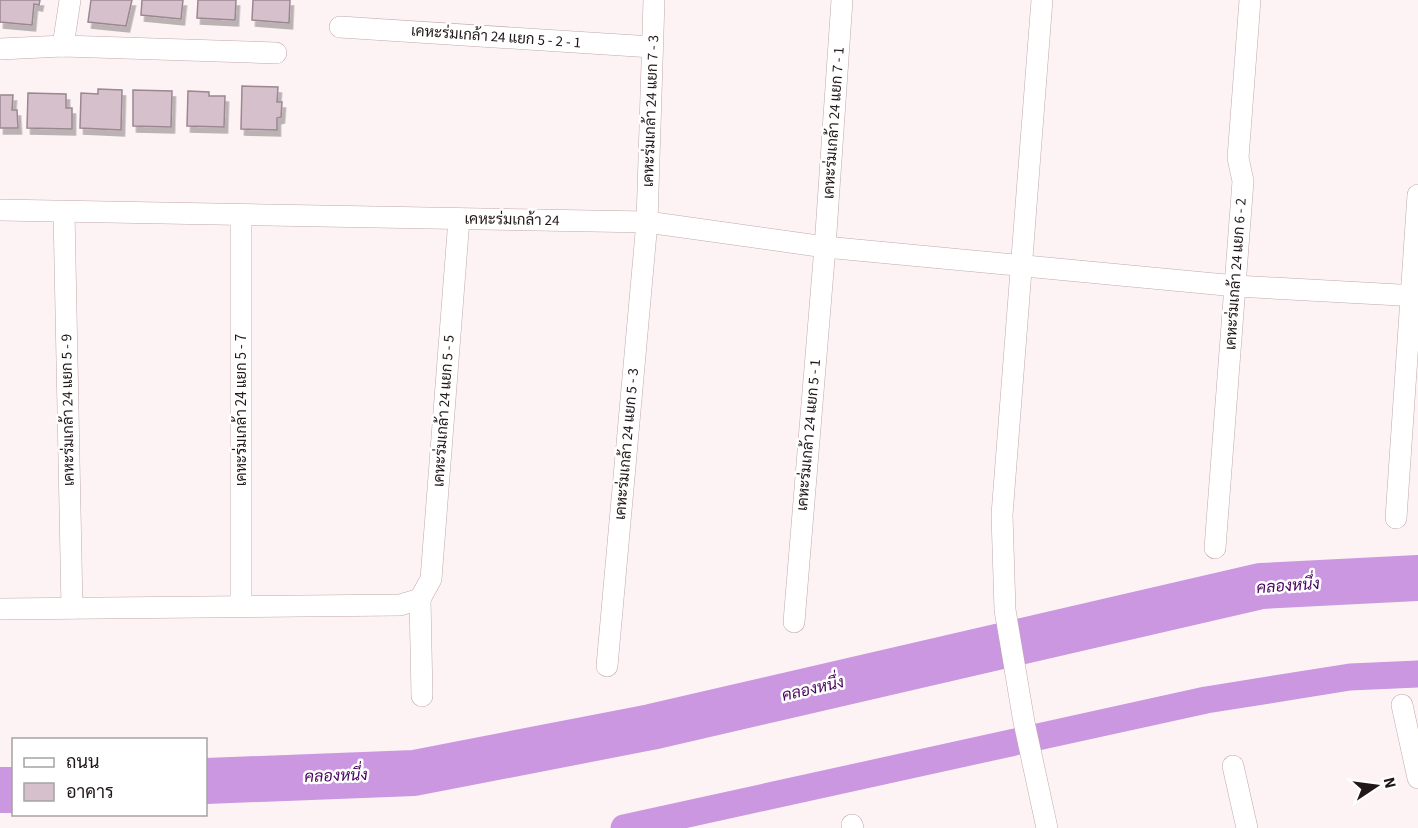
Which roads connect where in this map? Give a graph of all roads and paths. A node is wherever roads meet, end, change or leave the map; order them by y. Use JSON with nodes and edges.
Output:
{"nodes":[{"id":1,"x":70,"y":0,"type":"edge"},
{"id":2,"x":654,"y":0,"type":"edge"},
{"id":3,"x":842,"y":0,"type":"edge"},
{"id":4,"x":1042,"y":0,"type":"edge"},
{"id":5,"x":1250,"y":0,"type":"edge"},
{"id":6,"x":340,"y":27,"type":"dead end"},
{"id":7,"x":63,"y":46,"type":"junction"},
{"id":8,"x":652,"y":47,"type":"junction"},
{"id":9,"x":0,"y":49,"type":"edge"},
{"id":10,"x":276,"y":53,"type":"dead end"},
{"id":11,"x":1418,"y":195,"type":"edge"},
{"id":12,"x":0,"y":210,"type":"edge"},
{"id":13,"x":64,"y":212,"type":"junction"},
{"id":14,"x":242,"y":215,"type":"junction"},
{"id":15,"x":459,"y":219,"type":"junction"},
{"id":16,"x":647,"y":222,"type":"junction"},
{"id":17,"x":825,"y":247,"type":"junction"},
{"id":18,"x":1022,"y":264,"type":"junction"},
{"id":19,"x":1236,"y":286,"type":"junction"},
{"id":20,"x":1415,"y":296,"type":"edge"},
{"id":21,"x":1396,"y":518,"type":"dead end"},
{"id":22,"x":1215,"y":548,"type":"dead end"},
{"id":23,"x":420,"y":599,"type":"junction"},
{"id":24,"x":241,"y":606,"type":"junction"},
{"id":25,"x":72,"y":608,"type":"junction"},
{"id":26,"x":0,"y":609,"type":"edge"},
{"id":27,"x":794,"y":622,"type":"dead end"},
{"id":28,"x":607,"y":666,"type":"dead end"},
{"id":29,"x":422,"y":696,"type":"dead end"},
{"id":30,"x":1402,"y":705,"type":"dead end"},
{"id":31,"x":1233,"y":766,"type":"dead end"},
{"id":32,"x":1418,"y":778,"type":"edge"},
{"id":33,"x":1047,"y":828,"type":"edge"},
{"id":34,"x":1247,"y":828,"type":"edge"}],
"edges":[{"from":1,"to":7,"type":"street"},
{"from":2,"to":8,"type":"street","name":"เคหะร่มเกล้า 24 แยก 7 - 3"},
{"from":3,"to":17,"type":"street","name":"เคหะร่มเกล้า 24 แยก 7 - 1"},
{"from":4,"to":18,"type":"street"},
{"from":5,"to":19,"type":"street","name":"เคหะร่มเกล้า 24 แยก 6 - 2"},
{"from":6,"to":8,"type":"street","name":"เคหะร่มเกล้า 24 แยก 5 - 2 - 1"},
{"from":7,"to":9,"type":"street"},
{"from":7,"to":10,"type":"street"},
{"from":8,"to":16,"type":"street","name":"เคหะร่มเกล้า 24 แยก 7 - 3"},
{"from":11,"to":20,"type":"street"},
{"from":12,"to":13,"type":"street","name":"เคหะร่มเกล้า 24"},
{"from":13,"to":14,"type":"street","name":"เคหะร่มเกล้า 24"},
{"from":13,"to":25,"type":"street","name":"เคหะร่มเกล้า 24 แยก 5 - 9"},
{"from":14,"to":15,"type":"street","name":"เคหะร่มเกล้า 24"},
{"from":14,"to":24,"type":"street","name":"เคหะร่มเกล้า 24 แยก 5 - 7"},
{"from":15,"to":16,"type":"street","name":"เคหะร่มเกล้า 24"},
{"from":15,"to":23,"type":"street","name":"เคหะร่มเกล้า 24 แยก 5 - 5"},
{"from":16,"to":17,"type":"street","name":"เคหะร่มเกล้า 24"},
{"from":16,"to":28,"type":"street","name":"เคหะร่มเกล้า 24 แยก 5 - 3"},
{"from":17,"to":18,"type":"street","name":"เคหะร่มเกล้า 24"},
{"from":17,"to":27,"type":"street","name":"เคหะร่มเกล้า 24 แยก 5 - 1"},
{"from":18,"to":19,"type":"street","name":"เคหะร่มเกล้า 24"},
{"from":18,"to":33,"type":"street"},
{"from":19,"to":20,"type":"street","name":"เคหะร่มเกล้า 24"},
{"from":19,"to":22,"type":"street","name":"เคหะร่มเกล้า 24 แยก 6 - 2"},
{"from":20,"to":21,"type":"street"},
{"from":23,"to":24,"type":"street"},
{"from":23,"to":29,"type":"street"},
{"from":24,"to":25,"type":"street"},
{"from":25,"to":26,"type":"street"},
{"from":30,"to":32,"type":"street"},
{"from":31,"to":34,"type":"street"}]}
